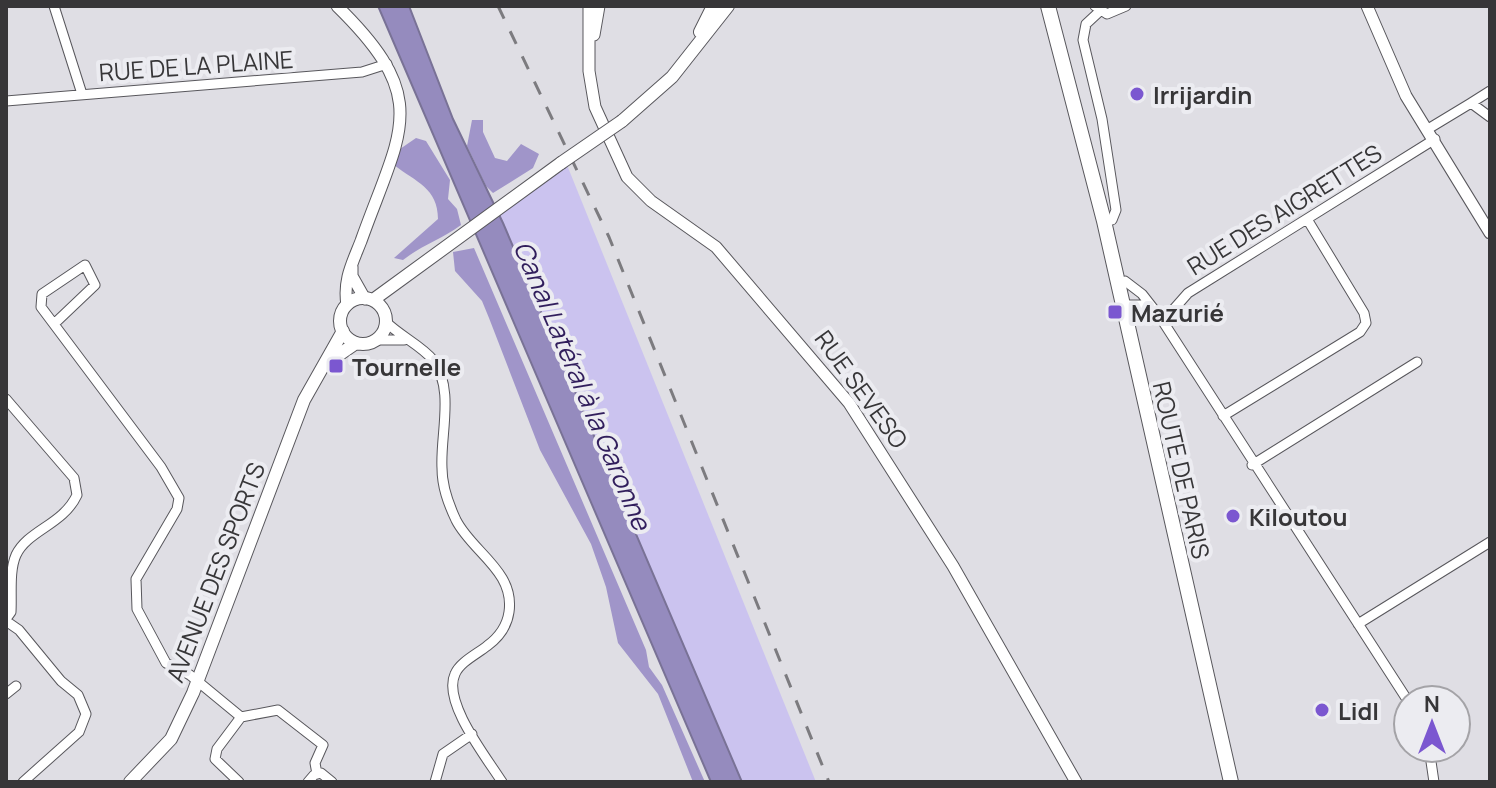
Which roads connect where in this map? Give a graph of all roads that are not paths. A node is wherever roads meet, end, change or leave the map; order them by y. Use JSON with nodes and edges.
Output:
{"nodes":[{"id":1,"x":54,"y":6,"type":"edge"},
{"id":2,"x":337,"y":6,"type":"edge"},
{"id":3,"x":589,"y":6,"type":"edge"},
{"id":4,"x":599,"y":6,"type":"edge"},
{"id":5,"x":1048,"y":6,"type":"edge"},
{"id":6,"x":1057,"y":6,"type":"edge"},
{"id":7,"x":1126,"y":6,"type":"edge"},
{"id":8,"x":1367,"y":6,"type":"edge"},
{"id":9,"x":723,"y":8,"type":"edge"},
{"id":10,"x":1098,"y":9,"type":"edge"},
{"id":11,"x":590,"y":55,"type":"junction"},
{"id":12,"x":387,"y":64,"type":"junction"},
{"id":13,"x":1490,"y":91,"type":"edge"},
{"id":14,"x":82,"y":94,"type":"junction"},
{"id":15,"x":6,"y":101,"type":"edge"},
{"id":16,"x":1471,"y":103,"type":"junction"},
{"id":17,"x":1490,"y":117,"type":"edge"},
{"id":18,"x":1431,"y":134,"type":"junction"},
{"id":19,"x":1091,"y":168,"type":"junction"},
{"id":20,"x":1109,"y":219,"type":"junction"},
{"id":21,"x":1307,"y":219,"type":"junction"},
{"id":22,"x":1490,"y":233,"type":"edge"},
{"id":23,"x":353,"y":263,"type":"junction"},
{"id":24,"x":1117,"y":283,"type":"junction"},
{"id":25,"x":397,"y":284,"type":"junction"},
{"id":26,"x":369,"y":300,"type":"junction"},
{"id":27,"x":347,"y":305,"type":"junction"},
{"id":28,"x":1123,"y":305,"type":"junction"},
{"id":29,"x":1150,"y":305,"type":"junction"},
{"id":30,"x":385,"y":317,"type":"junction"},
{"id":31,"x":1160,"y":317,"type":"junction"},
{"id":32,"x":54,"y":324,"type":"junction"},
{"id":33,"x":343,"y":331,"type":"junction"},
{"id":34,"x":377,"y":340,"type":"junction"},
{"id":35,"x":404,"y":340,"type":"junction"},
{"id":36,"x":356,"y":343,"type":"junction"},
{"id":37,"x":1417,"y":362,"type":"dead end"},
{"id":38,"x":324,"y":365,"type":"junction"},
{"id":39,"x":6,"y":399,"type":"edge"},
{"id":40,"x":1223,"y":416,"type":"junction"},
{"id":41,"x":1252,"y":465,"type":"junction"},
{"id":42,"x":1490,"y":542,"type":"edge"},
{"id":43,"x":6,"y":620,"type":"edge"},
{"id":44,"x":1358,"y":624,"type":"junction"},
{"id":45,"x":197,"y":681,"type":"junction"},
{"id":46,"x":1397,"y":684,"type":"edge"},
{"id":47,"x":16,"y":686,"type":"dead end"},
{"id":48,"x":6,"y":694,"type":"edge"},
{"id":49,"x":241,"y":717,"type":"junction"},
{"id":50,"x":472,"y":734,"type":"junction"},
{"id":51,"x":317,"y":774,"type":"junction"},
{"id":52,"x":23,"y":782,"type":"edge"},
{"id":53,"x":130,"y":782,"type":"edge"},
{"id":54,"x":239,"y":782,"type":"edge"},
{"id":55,"x":308,"y":782,"type":"edge"},
{"id":56,"x":332,"y":782,"type":"edge"},
{"id":57,"x":435,"y":782,"type":"edge"},
{"id":58,"x":502,"y":782,"type":"edge"},
{"id":59,"x":1076,"y":782,"type":"edge"},
{"id":60,"x":1231,"y":782,"type":"edge"}],
"edges":[{"from":1,"to":14,"type":"street"},
{"from":2,"to":12,"type":"street"},
{"from":3,"to":11,"type":"street","name":"RUE SEVESO"},
{"from":4,"to":11,"type":"street","name":"RUE SEVESO"},
{"from":5,"to":19,"type":"main road","name":"ROUTE DE PARIS"},
{"from":6,"to":19,"type":"main road","name":"ROUTE DE PARIS"},
{"from":7,"to":10,"type":"street"},
{"from":8,"to":18,"type":"street"},
{"from":9,"to":25,"type":"main road","bridge":true},
{"from":10,"to":20,"type":"street"},
{"from":11,"to":59,"type":"street","name":"RUE SEVESO"},
{"from":12,"to":14,"type":"street","name":"RUE DE LA PLAINE"},
{"from":12,"to":23,"type":"street"},
{"from":13,"to":16,"type":"street","name":"RUE DES AIGRETTES"},
{"from":14,"to":15,"type":"street","name":"RUE DE LA PLAINE"},
{"from":16,"to":17,"type":"street"},
{"from":16,"to":18,"type":"street","name":"RUE DES AIGRETTES"},
{"from":18,"to":21,"type":"street","name":"RUE DES AIGRETTES"},
{"from":18,"to":22,"type":"street"},
{"from":19,"to":20,"type":"main road","name":"ROUTE DE PARIS"},
{"from":20,"to":24,"type":"main road","name":"ROUTE DE PARIS"},
{"from":21,"to":31,"type":"street","name":"RUE DES AIGRETTES"},
{"from":21,"to":40,"type":"street"},
{"from":23,"to":26,"type":"street"},
{"from":23,"to":27,"type":"street"},
{"from":24,"to":28,"type":"main road","name":"ROUTE DE PARIS"},
{"from":24,"to":29,"type":"street"},
{"from":25,"to":26,"type":"main road"},
{"from":25,"to":30,"type":"main road"},
{"from":26,"to":27,"type":"main road"},
{"from":26,"to":30,"type":"main road"},
{"from":27,"to":33,"type":"main road"},
{"from":28,"to":29,"type":"street"},
{"from":28,"to":60,"type":"main road","name":"ROUTE DE PARIS"},
{"from":29,"to":31,"type":"street"},
{"from":30,"to":34,"type":"main road"},
{"from":30,"to":35,"type":"street"},
{"from":31,"to":40,"type":"street"},
{"from":32,"to":32,"type":"street"},
{"from":32,"to":45,"type":"street"},
{"from":33,"to":36,"type":"main road"},
{"from":33,"to":38,"type":"main road","name":"AVENUE DES SPORTS"},
{"from":34,"to":35,"type":"street"},
{"from":34,"to":36,"type":"main road"},
{"from":35,"to":50,"type":"street"},
{"from":36,"to":38,"type":"main road","name":"AVENUE DES SPORTS"},
{"from":37,"to":41,"type":"street"},
{"from":38,"to":45,"type":"main road","name":"AVENUE DES SPORTS"},
{"from":39,"to":43,"type":"street"},
{"from":40,"to":41,"type":"street"},
{"from":41,"to":44,"type":"street"},
{"from":42,"to":44,"type":"street"},
{"from":43,"to":52,"type":"street"},
{"from":44,"to":46,"type":"street"},
{"from":45,"to":49,"type":"street"},
{"from":45,"to":53,"type":"main road","name":"AVENUE DES SPORTS"},
{"from":47,"to":48,"type":"street"},
{"from":49,"to":51,"type":"street"},
{"from":49,"to":54,"type":"street"},
{"from":50,"to":57,"type":"street"},
{"from":50,"to":58,"type":"street"},
{"from":51,"to":55,"type":"street"},
{"from":51,"to":56,"type":"street"}]}
